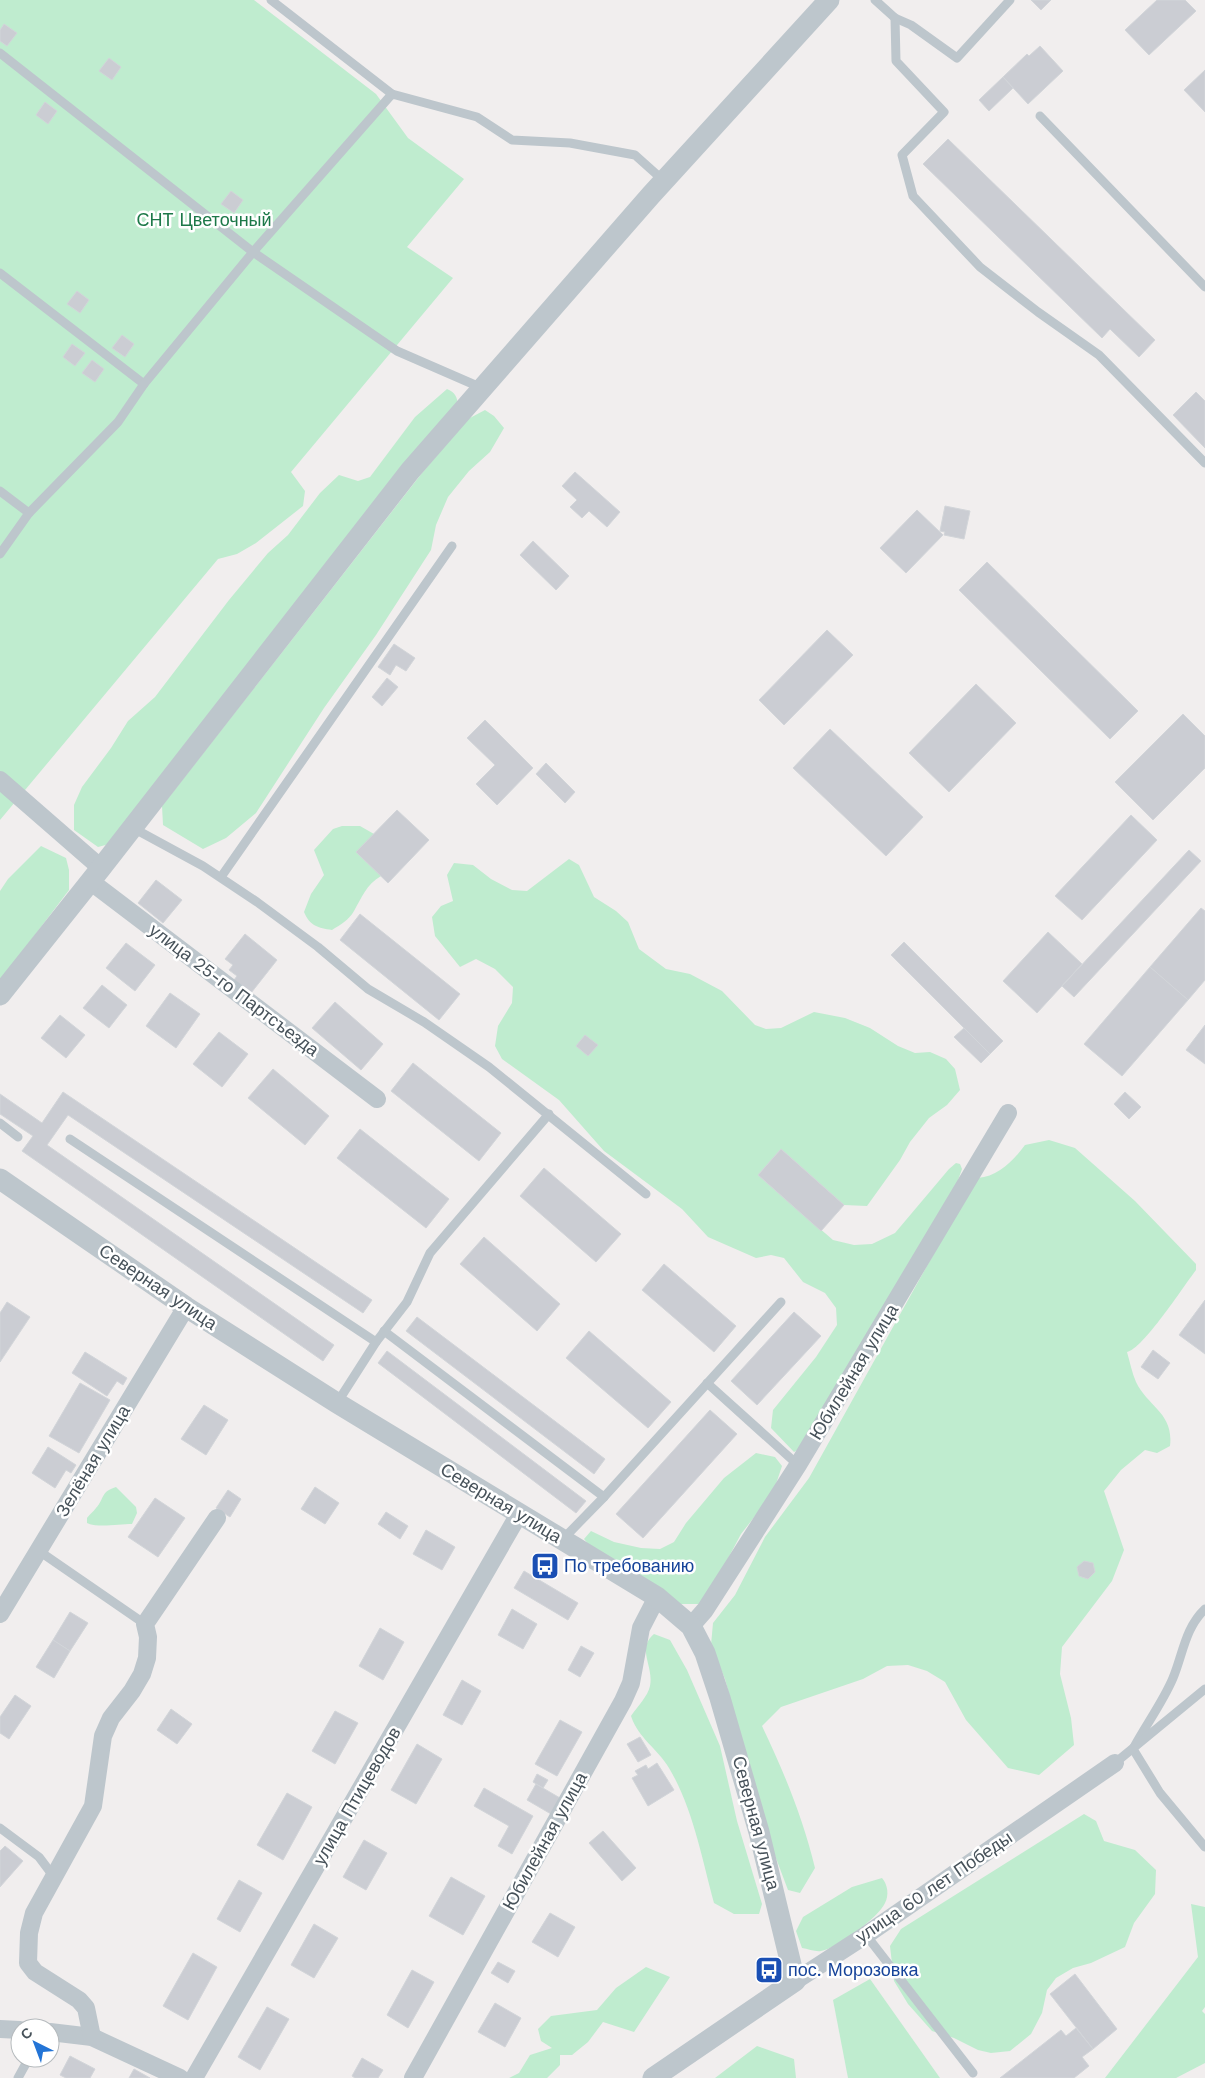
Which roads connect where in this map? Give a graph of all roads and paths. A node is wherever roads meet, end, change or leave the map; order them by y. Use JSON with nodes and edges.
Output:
{"nodes":[{"id":1,"x":271,"y":0,"type":"edge"},
{"id":2,"x":830,"y":0,"type":"edge"},
{"id":3,"x":875,"y":0,"type":"edge"},
{"id":4,"x":1010,"y":0,"type":"edge"},
{"id":5,"x":895,"y":18,"type":"junction"},
{"id":6,"x":0,"y":53,"type":"edge"},
{"id":7,"x":392,"y":94,"type":"junction"},
{"id":8,"x":1040,"y":116,"type":"dead end"},
{"id":9,"x":664,"y":181,"type":"junction"},
{"id":10,"x":253,"y":252,"type":"junction"},
{"id":11,"x":0,"y":272,"type":"edge"},
{"id":12,"x":1205,"y":287,"type":"edge"},
{"id":13,"x":144,"y":384,"type":"junction"},
{"id":14,"x":482,"y":388,"type":"junction"},
{"id":15,"x":1205,"y":463,"type":"edge"},
{"id":16,"x":0,"y":491,"type":"edge"},
{"id":17,"x":29,"y":513,"type":"junction"},
{"id":18,"x":452,"y":546,"type":"dead end"},
{"id":19,"x":0,"y":554,"type":"edge"},
{"id":20,"x":0,"y":780,"type":"edge"},
{"id":21,"x":132,"y":828,"type":"junction"},
{"id":22,"x":96,"y":875,"type":"junction"},
{"id":23,"x":221,"y":877,"type":"junction"},
{"id":24,"x":0,"y":995,"type":"edge"},
{"id":25,"x":377,"y":1099,"type":"dead end"},
{"id":26,"x":1008,"y":1113,"type":"dead end"},
{"id":27,"x":548,"y":1114,"type":"junction"},
{"id":28,"x":0,"y":1123,"type":"edge"},
{"id":29,"x":18,"y":1137,"type":"dead end"},
{"id":30,"x":70,"y":1139,"type":"dead end"},
{"id":31,"x":0,"y":1179,"type":"edge"},
{"id":32,"x":646,"y":1194,"type":"dead end"},
{"id":33,"x":781,"y":1302,"type":"dead end"},
{"id":34,"x":186,"y":1307,"type":"junction"},
{"id":35,"x":384,"y":1331,"type":"junction"},
{"id":36,"x":376,"y":1342,"type":"junction"},
{"id":37,"x":708,"y":1383,"type":"junction"},
{"id":38,"x":337,"y":1403,"type":"junction"},
{"id":39,"x":798,"y":1466,"type":"junction"},
{"id":40,"x":604,"y":1497,"type":"junction"},
{"id":41,"x":519,"y":1514,"type":"junction"},
{"id":42,"x":217,"y":1518,"type":"dead end"},
{"id":43,"x":562,"y":1540,"type":"junction"},
{"id":44,"x":39,"y":1551,"type":"junction"},
{"id":45,"x":657,"y":1597,"type":"junction"},
{"id":46,"x":1205,"y":1609,"type":"edge"},
{"id":47,"x":0,"y":1614,"type":"edge"},
{"id":48,"x":145,"y":1624,"type":"junction"},
{"id":49,"x":691,"y":1626,"type":"junction"},
{"id":50,"x":1205,"y":1690,"type":"edge"},
{"id":51,"x":1132,"y":1749,"type":"junction"},
{"id":52,"x":1115,"y":1762,"type":"joint"},
{"id":53,"x":0,"y":1828,"type":"edge"},
{"id":54,"x":1205,"y":1847,"type":"edge"},
{"id":55,"x":54,"y":1876,"type":"junction"},
{"id":56,"x":866,"y":1935,"type":"junction"},
{"id":57,"x":795,"y":1980,"type":"junction"},
{"id":58,"x":60,"y":2035,"type":"edge"},
{"id":59,"x":92,"y":2037,"type":"junction"},
{"id":60,"x":973,"y":2073,"type":"dead end"},
{"id":61,"x":180,"y":2078,"type":"edge"},
{"id":62,"x":194,"y":2078,"type":"edge"},
{"id":63,"x":413,"y":2078,"type":"edge"},
{"id":64,"x":653,"y":2078,"type":"edge"}],
"edges":[{"from":1,"to":7,"type":"lane"},
{"from":2,"to":9,"type":"street"},
{"from":3,"to":5,"type":"lane"},
{"from":4,"to":5,"type":"lane"},
{"from":5,"to":15,"type":"lane"},
{"from":6,"to":10,"type":"lane"},
{"from":7,"to":9,"type":"lane"},
{"from":7,"to":10,"type":"lane"},
{"from":8,"to":12,"type":"lane"},
{"from":9,"to":14,"type":"street"},
{"from":10,"to":13,"type":"lane"},
{"from":10,"to":14,"type":"lane"},
{"from":11,"to":13,"type":"lane"},
{"from":13,"to":17,"type":"lane"},
{"from":14,"to":21,"type":"street"},
{"from":16,"to":17,"type":"lane"},
{"from":17,"to":19,"type":"lane"},
{"from":18,"to":23,"type":"lane"},
{"from":20,"to":22,"type":"street","name":"улица 25-го Партсъезда"},
{"from":21,"to":22,"type":"street"},
{"from":21,"to":23,"type":"lane"},
{"from":22,"to":24,"type":"street"},
{"from":22,"to":25,"type":"street","name":"улица 25-го Партсъезда"},
{"from":23,"to":27,"type":"lane"},
{"from":26,"to":39,"type":"street","name":"Юбилейная улица"},
{"from":27,"to":32,"type":"lane"},
{"from":27,"to":35,"type":"lane"},
{"from":28,"to":29,"type":"lane"},
{"from":30,"to":36,"type":"lane"},
{"from":31,"to":34,"type":"street","name":"Северная улица"},
{"from":33,"to":37,"type":"lane"},
{"from":34,"to":38,"type":"street","name":"Северная улица"},
{"from":34,"to":44,"type":"street","name":"Зелёная улица"},
{"from":35,"to":36,"type":"lane"},
{"from":35,"to":40,"type":"lane"},
{"from":36,"to":38,"type":"lane"},
{"from":37,"to":39,"type":"lane"},
{"from":37,"to":40,"type":"lane"},
{"from":38,"to":41,"type":"street","name":"Северная улица"},
{"from":39,"to":49,"type":"street","name":"Юбилейная улица"},
{"from":40,"to":43,"type":"lane"},
{"from":41,"to":43,"type":"street","name":"Северная улица"},
{"from":41,"to":62,"type":"street","name":"улица Птицеводов"},
{"from":42,"to":48,"type":"street"},
{"from":43,"to":45,"type":"street","name":"Северная улица"},
{"from":44,"to":47,"type":"street","name":"Зелёная улица"},
{"from":44,"to":48,"type":"lane"},
{"from":45,"to":49,"type":"street","name":"Северная улица"},
{"from":45,"to":63,"type":"street","name":"Юбилейная улица"},
{"from":46,"to":51,"type":"lane"},
{"from":48,"to":55,"type":"street"},
{"from":49,"to":57,"type":"street","name":"Северная улица"},
{"from":50,"to":51,"type":"lane"},
{"from":51,"to":52,"type":"lane"},
{"from":51,"to":54,"type":"lane"},
{"from":52,"to":56,"type":"street","name":"улица 60 лет Победы"},
{"from":53,"to":55,"type":"lane"},
{"from":55,"to":59,"type":"street"},
{"from":56,"to":57,"type":"street","name":"улица 60 лет Победы"},
{"from":56,"to":60,"type":"lane"},
{"from":57,"to":64,"type":"street","name":"улица 60 лет Победы"},
{"from":58,"to":59,"type":"street"},
{"from":59,"to":61,"type":"street"}]}
